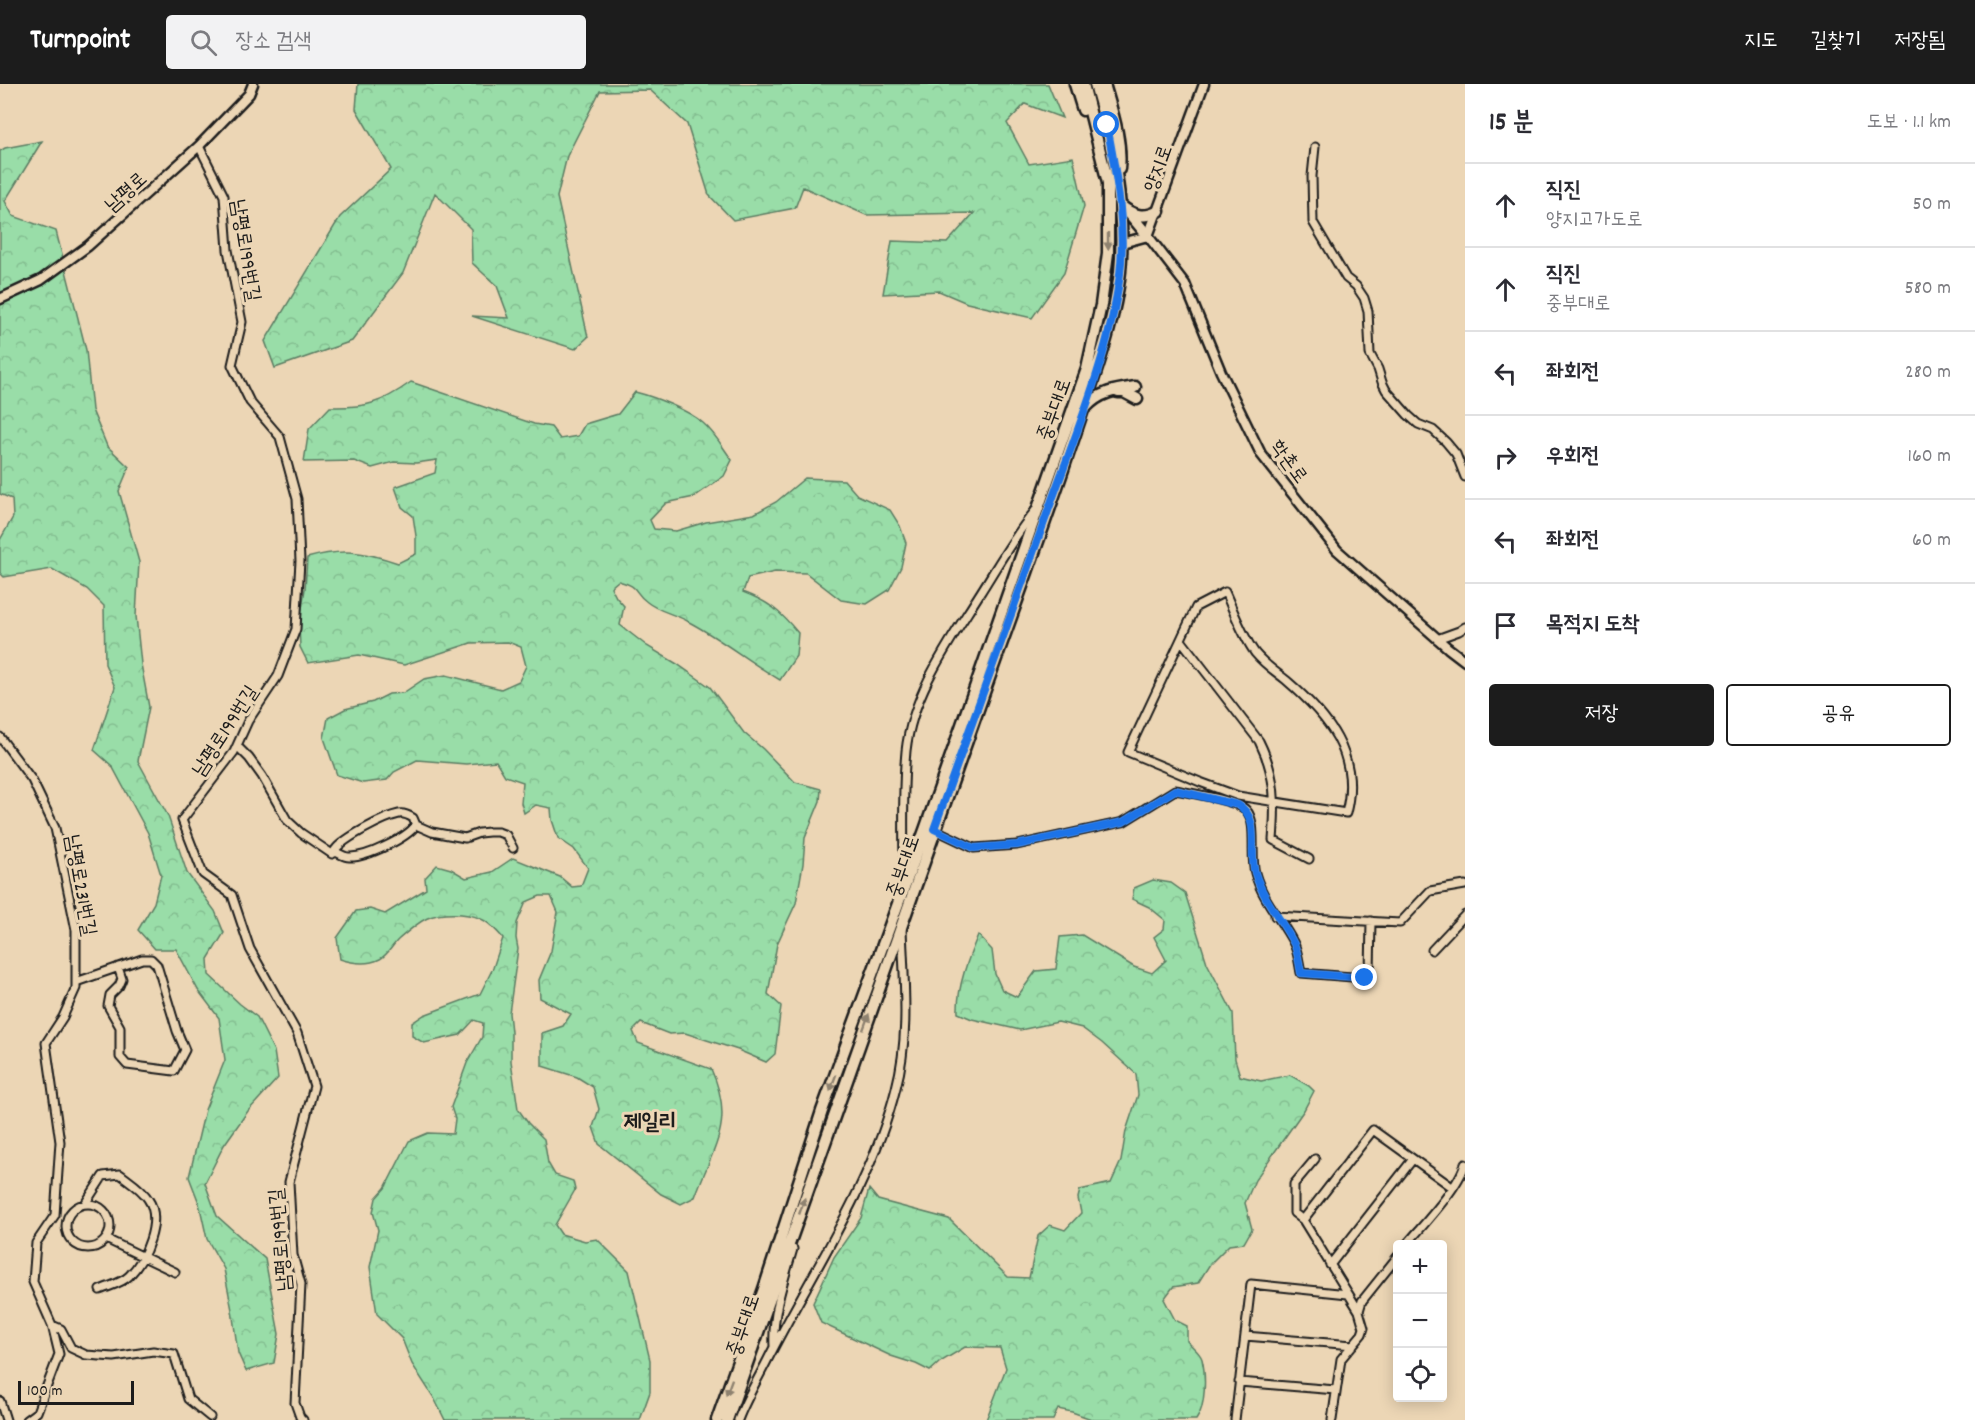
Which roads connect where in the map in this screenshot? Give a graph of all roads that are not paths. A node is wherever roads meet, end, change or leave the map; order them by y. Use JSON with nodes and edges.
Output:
{"nodes":[{"id":1,"x":253,"y":84,"type":"edge"},
{"id":2,"x":1075,"y":84,"type":"edge"},
{"id":3,"x":1083,"y":84,"type":"edge"},
{"id":4,"x":1095,"y":84,"type":"edge"},
{"id":5,"x":1104,"y":84,"type":"edge"},
{"id":6,"x":1204,"y":84,"type":"edge"},
{"id":7,"x":199,"y":146,"type":"junction"},
{"id":8,"x":1315,"y":147,"type":"dead end"},
{"id":9,"x":1113,"y":182,"type":"junction"},
{"id":10,"x":1123,"y":208,"type":"junction"},
{"id":11,"x":1159,"y":211,"type":"junction"},
{"id":12,"x":1148,"y":236,"type":"junction"},
{"id":13,"x":1122,"y":243,"type":"junction"},
{"id":14,"x":0,"y":299,"type":"edge"},
{"id":15,"x":1135,"y":387,"type":"dead end"},
{"id":16,"x":1109,"y":391,"type":"junction"},
{"id":17,"x":1137,"y":399,"type":"dead end"},
{"id":18,"x":1084,"y":409,"type":"junction"},
{"id":19,"x":1465,"y":477,"type":"edge"},
{"id":20,"x":1038,"y":507,"type":"junction"},
{"id":21,"x":1465,"y":627,"type":"edge"},
{"id":22,"x":1437,"y":639,"type":"junction"},
{"id":23,"x":1181,"y":640,"type":"junction"},
{"id":24,"x":1465,"y":661,"type":"edge"},
{"id":25,"x":0,"y":737,"type":"edge"},
{"id":26,"x":237,"y":746,"type":"junction"},
{"id":27,"x":1200,"y":782,"type":"junction"},
{"id":28,"x":1197,"y":794,"type":"junction"},
{"id":29,"x":1276,"y":802,"type":"junction"},
{"id":30,"x":416,"y":825,"type":"junction"},
{"id":31,"x":934,"y":829,"type":"junction"},
{"id":32,"x":513,"y":848,"type":"dead end"},
{"id":33,"x":336,"y":852,"type":"junction"},
{"id":34,"x":1308,"y":860,"type":"dead end"},
{"id":35,"x":1465,"y":885,"type":"edge"},
{"id":36,"x":904,"y":886,"type":"junction"},
{"id":37,"x":1465,"y":915,"type":"edge"},
{"id":38,"x":1275,"y":916,"type":"junction"},
{"id":39,"x":902,"y":920,"type":"junction"},
{"id":40,"x":1371,"y":921,"type":"junction"},
{"id":41,"x":1432,"y":950,"type":"dead end"},
{"id":42,"x":118,"y":967,"type":"junction"},
{"id":43,"x":76,"y":982,"type":"junction"},
{"id":44,"x":1315,"y":1159,"type":"dead end"},
{"id":45,"x":1413,"y":1159,"type":"junction"},
{"id":46,"x":1465,"y":1164,"type":"edge"},
{"id":47,"x":1452,"y":1187,"type":"junction"},
{"id":48,"x":85,"y":1204,"type":"junction"},
{"id":49,"x":55,"y":1209,"type":"junction"},
{"id":50,"x":68,"y":1216,"type":"junction"},
{"id":51,"x":1303,"y":1220,"type":"junction"},
{"id":52,"x":795,"y":1227,"type":"junction"},
{"id":53,"x":106,"y":1239,"type":"junction"},
{"id":54,"x":1411,"y":1240,"type":"edge"},
{"id":55,"x":145,"y":1257,"type":"junction"},
{"id":56,"x":1393,"y":1262,"type":"edge"},
{"id":57,"x":1330,"y":1265,"type":"junction"},
{"id":58,"x":175,"y":1272,"type":"dead end"},
{"id":59,"x":100,"y":1290,"type":"dead end"},
{"id":60,"x":1348,"y":1294,"type":"junction"},
{"id":61,"x":1359,"y":1311,"type":"junction"},
{"id":62,"x":52,"y":1325,"type":"junction"},
{"id":63,"x":1245,"y":1336,"type":"junction"},
{"id":64,"x":1353,"y":1345,"type":"junction"},
{"id":65,"x":774,"y":1346,"type":"junction"},
{"id":66,"x":1239,"y":1382,"type":"junction"},
{"id":67,"x":1336,"y":1390,"type":"junction"},
{"id":68,"x":0,"y":1401,"type":"edge"},
{"id":69,"x":210,"y":1417,"type":"dead end"},
{"id":70,"x":6,"y":1420,"type":"edge"},
{"id":71,"x":26,"y":1420,"type":"edge"},
{"id":72,"x":303,"y":1420,"type":"edge"},
{"id":73,"x":717,"y":1420,"type":"edge"},
{"id":74,"x":728,"y":1420,"type":"edge"},
{"id":75,"x":738,"y":1420,"type":"edge"},
{"id":76,"x":1234,"y":1420,"type":"edge"},
{"id":77,"x":1332,"y":1420,"type":"edge"}],
"edges":[{"from":1,"to":7,"type":"street","name":"남평로"},
{"from":2,"to":9,"type":"main road"},
{"from":3,"to":9,"type":"main road"},
{"from":4,"to":9,"type":"main road"},
{"from":5,"to":9,"type":"main road"},
{"from":6,"to":11,"type":"street","name":"양지로"},
{"from":7,"to":14,"type":"street","name":"남평로"},
{"from":7,"to":26,"type":"street","name":"남평로199번길"},
{"from":8,"to":19,"type":"street"},
{"from":9,"to":10,"type":"main road","name":"중부대로"},
{"from":9,"to":20,"type":"main road","name":"중부대로","one_way":true},
{"from":10,"to":11,"type":"main road"},
{"from":10,"to":12,"type":"main road"},
{"from":10,"to":13,"type":"main road","name":"중부대로"},
{"from":11,"to":12,"type":"street","name":"양지로"},
{"from":12,"to":13,"type":"street"},
{"from":12,"to":22,"type":"street","name":"학촌로"},
{"from":13,"to":18,"type":"main road","name":"중부대로"},
{"from":15,"to":16,"type":"main road"},
{"from":16,"to":17,"type":"main road"},
{"from":16,"to":18,"type":"main road"},
{"from":18,"to":31,"type":"main road","name":"중부대로"},
{"from":20,"to":36,"type":"main road","name":"중부대로"},
{"from":20,"to":36,"type":"street"},
{"from":21,"to":22,"type":"street"},
{"from":22,"to":24,"type":"street","name":"학촌로"},
{"from":23,"to":27,"type":"street"},
{"from":23,"to":29,"type":"street"},
{"from":23,"to":29,"type":"street"},
{"from":25,"to":43,"type":"street","name":"남평로231번길"},
{"from":26,"to":33,"type":"street"},
{"from":26,"to":72,"type":"street","name":"남평로199번길"},
{"from":27,"to":28,"type":"street"},
{"from":27,"to":29,"type":"street"},
{"from":28,"to":31,"type":"street"},
{"from":28,"to":38,"type":"street"},
{"from":29,"to":34,"type":"street"},
{"from":30,"to":32,"type":"street"},
{"from":30,"to":33,"type":"street"},
{"from":30,"to":33,"type":"street"},
{"from":31,"to":39,"type":"main road","name":"중부대로"},
{"from":35,"to":40,"type":"street"},
{"from":36,"to":73,"type":"main road","name":"중부대로","one_way":true},
{"from":37,"to":41,"type":"street"},
{"from":38,"to":40,"type":"street"},
{"from":38,"to":40,"type":"street"},
{"from":52,"to":39,"type":"main road","name":"중부대로","one_way":true},
{"from":39,"to":65,"type":"street"},
{"from":42,"to":42,"type":"street"},
{"from":42,"to":43,"type":"street"},
{"from":43,"to":49,"type":"street","name":"남평로231번길"},
{"from":44,"to":51,"type":"street"},
{"from":45,"to":47,"type":"street"},
{"from":45,"to":51,"type":"street"},
{"from":45,"to":57,"type":"street"},
{"from":46,"to":47,"type":"street"},
{"from":47,"to":54,"type":"street"},
{"from":48,"to":50,"type":"street"},
{"from":48,"to":53,"type":"street"},
{"from":48,"to":55,"type":"street"},
{"from":49,"to":50,"type":"street"},
{"from":49,"to":62,"type":"street","name":"남평로231번길"},
{"from":50,"to":53,"type":"street"},
{"from":51,"to":57,"type":"street"},
{"from":52,"to":65,"type":"street"},
{"from":52,"to":74,"type":"main road","name":"중부대로"},
{"from":53,"to":55,"type":"street"},
{"from":55,"to":58,"type":"street"},
{"from":55,"to":59,"type":"street"},
{"from":56,"to":61,"type":"street"},
{"from":57,"to":60,"type":"street"},
{"from":60,"to":61,"type":"street"},
{"from":60,"to":63,"type":"street"},
{"from":61,"to":64,"type":"street"},
{"from":62,"to":69,"type":"street"},
{"from":62,"to":71,"type":"street","name":"남평로231번길"},
{"from":63,"to":64,"type":"street"},
{"from":63,"to":66,"type":"street"},
{"from":64,"to":67,"type":"street"},
{"from":65,"to":75,"type":"street"},
{"from":66,"to":67,"type":"street"},
{"from":66,"to":76,"type":"street"},
{"from":67,"to":77,"type":"street"},
{"from":68,"to":70,"type":"street"}]}
